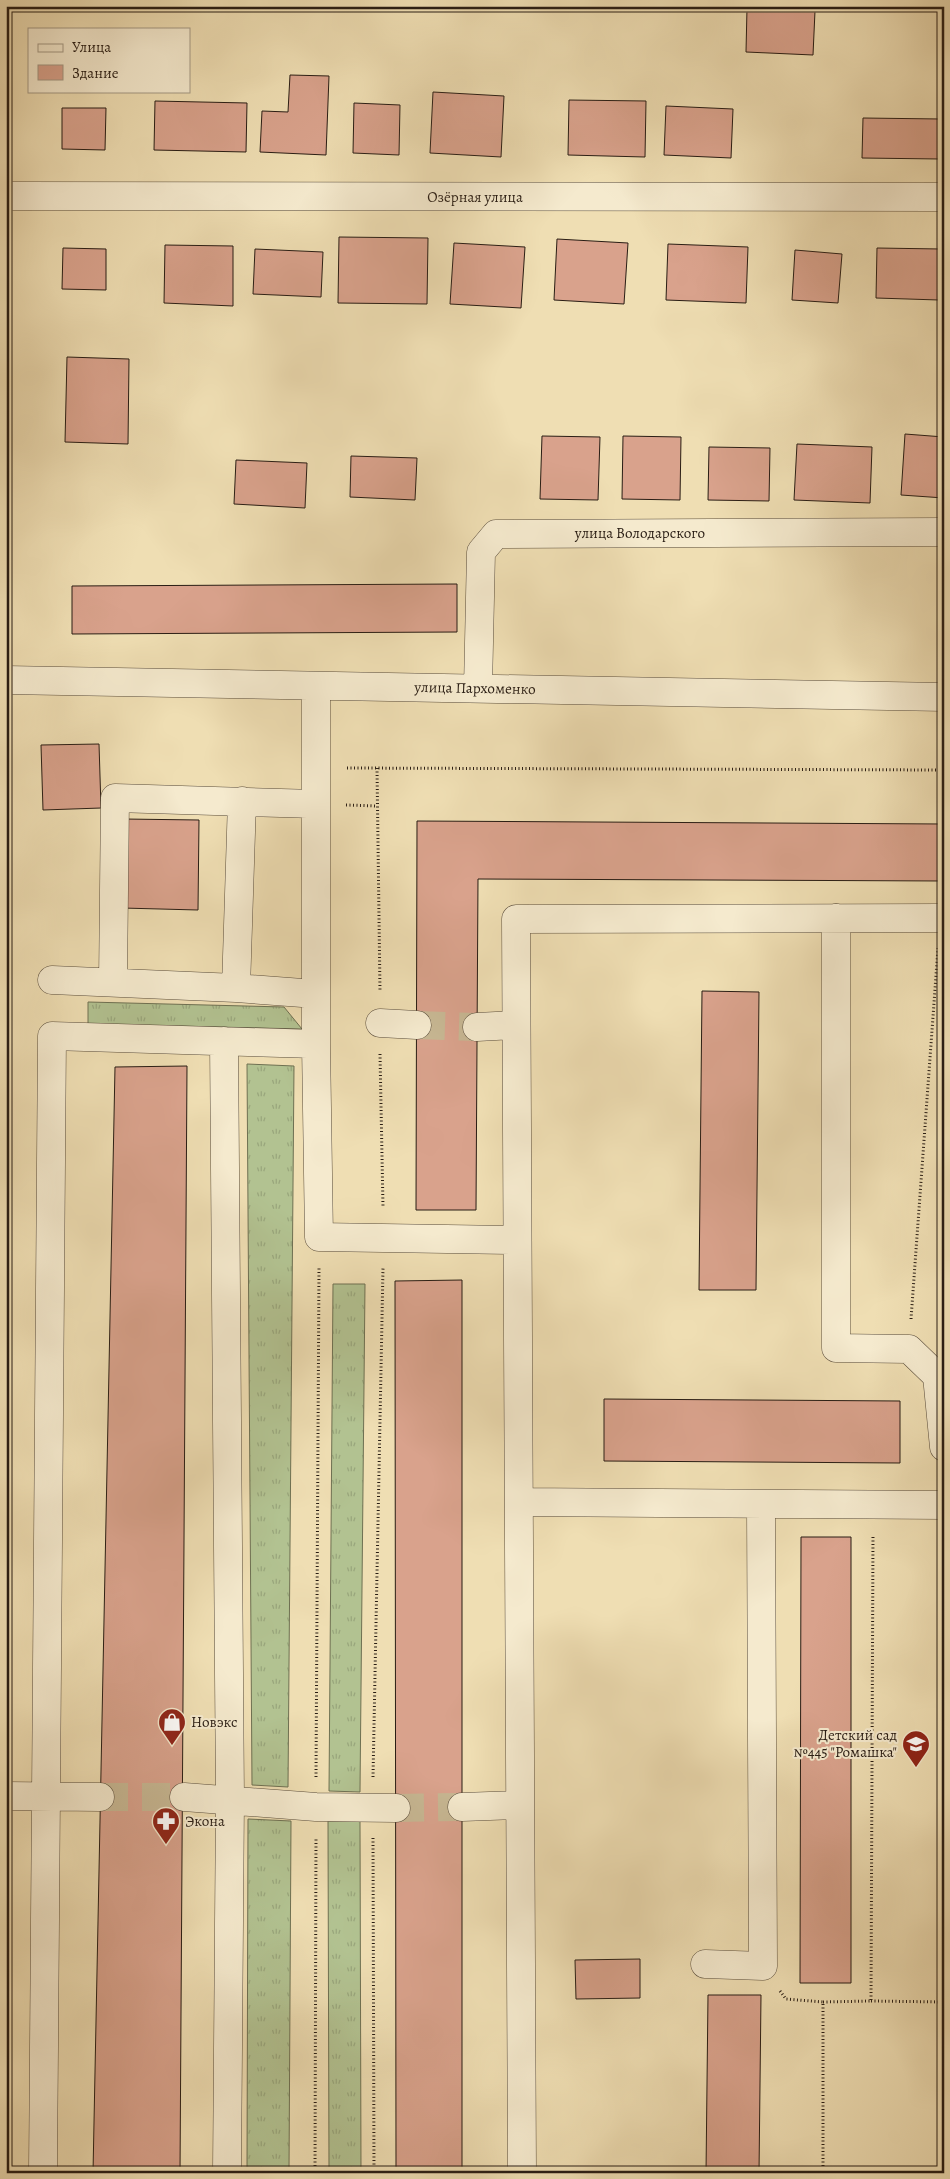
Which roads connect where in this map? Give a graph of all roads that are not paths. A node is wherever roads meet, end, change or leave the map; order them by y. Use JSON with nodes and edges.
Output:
{"nodes":[{"id":1,"x":6,"y":196,"type":"edge"},
{"id":2,"x":944,"y":197,"type":"edge"},
{"id":3,"x":944,"y":532,"type":"edge"},
{"id":4,"x":6,"y":680,"type":"edge"},
{"id":5,"x":316,"y":686,"type":"junction"},
{"id":6,"x":478,"y":688,"type":"junction"},
{"id":7,"x":944,"y":697,"type":"edge"},
{"id":8,"x":242,"y":801,"type":"junction"},
{"id":9,"x":316,"y":804,"type":"junction"},
{"id":10,"x":836,"y":918,"type":"junction"},
{"id":11,"x":942,"y":918,"type":"edge"},
{"id":12,"x":52,"y":980,"type":"dead end"},
{"id":13,"x":113,"y":982,"type":"junction"},
{"id":14,"x":236,"y":988,"type":"junction"},
{"id":15,"x":316,"y":994,"type":"junction"},
{"id":16,"x":380,"y":1023,"type":"road end"},
{"id":17,"x":417,"y":1025,"type":"tunnel mouth"},
{"id":18,"x":516,"y":1026,"type":"junction"},
{"id":19,"x":477,"y":1027,"type":"tunnel mouth"},
{"id":20,"x":224,"y":1041,"type":"junction"},
{"id":21,"x":316,"y":1044,"type":"junction"},
{"id":22,"x":517,"y":1240,"type":"junction"},
{"id":23,"x":944,"y":1447,"type":"edge"},
{"id":24,"x":519,"y":1502,"type":"junction"},
{"id":25,"x":761,"y":1504,"type":"junction"},
{"id":26,"x":944,"y":1505,"type":"edge"},
{"id":27,"x":6,"y":1796,"type":"edge"},
{"id":28,"x":48,"y":1797,"type":"junction"},
{"id":29,"x":100,"y":1797,"type":"tunnel mouth"},
{"id":30,"x":184,"y":1797,"type":"tunnel mouth"},
{"id":31,"x":230,"y":1799,"type":"junction"},
{"id":32,"x":520,"y":1805,"type":"junction"},
{"id":33,"x":462,"y":1807,"type":"tunnel mouth"},
{"id":34,"x":384,"y":1808,"type":"tunnel mouth"},
{"id":35,"x":706,"y":1964,"type":"dead end"},
{"id":36,"x":43,"y":2173,"type":"edge"},
{"id":37,"x":227,"y":2173,"type":"edge"},
{"id":38,"x":522,"y":2173,"type":"edge"}],
"edges":[{"from":1,"to":2,"type":"street","name":"Озёрная улица"},
{"from":3,"to":6,"type":"street","name":"улица Володарского"},
{"from":4,"to":5,"type":"street","name":"улица Пархоменко"},
{"from":5,"to":6,"type":"street","name":"улица Пархоменко"},
{"from":5,"to":9,"type":"street"},
{"from":6,"to":7,"type":"street","name":"улица Пархоменко"},
{"from":8,"to":9,"type":"street"},
{"from":8,"to":13,"type":"street"},
{"from":8,"to":14,"type":"street"},
{"from":9,"to":15,"type":"street"},
{"from":10,"to":11,"type":"street"},
{"from":10,"to":18,"type":"street"},
{"from":10,"to":23,"type":"street"},
{"from":12,"to":13,"type":"street"},
{"from":13,"to":14,"type":"street"},
{"from":14,"to":15,"type":"street"},
{"from":15,"to":21,"type":"street"},
{"from":16,"to":17,"type":"street"},
{"from":18,"to":19,"type":"street"},
{"from":18,"to":22,"type":"street"},
{"from":20,"to":21,"type":"street"},
{"from":20,"to":28,"type":"street"},
{"from":20,"to":31,"type":"street"},
{"from":21,"to":22,"type":"street"},
{"from":22,"to":24,"type":"street"},
{"from":24,"to":25,"type":"street"},
{"from":24,"to":32,"type":"street"},
{"from":25,"to":26,"type":"street"},
{"from":25,"to":35,"type":"street"},
{"from":27,"to":28,"type":"street"},
{"from":28,"to":29,"type":"street"},
{"from":28,"to":36,"type":"street"},
{"from":30,"to":31,"type":"street"},
{"from":31,"to":34,"type":"street"},
{"from":31,"to":37,"type":"street"},
{"from":32,"to":33,"type":"street"},
{"from":32,"to":38,"type":"street"}]}
